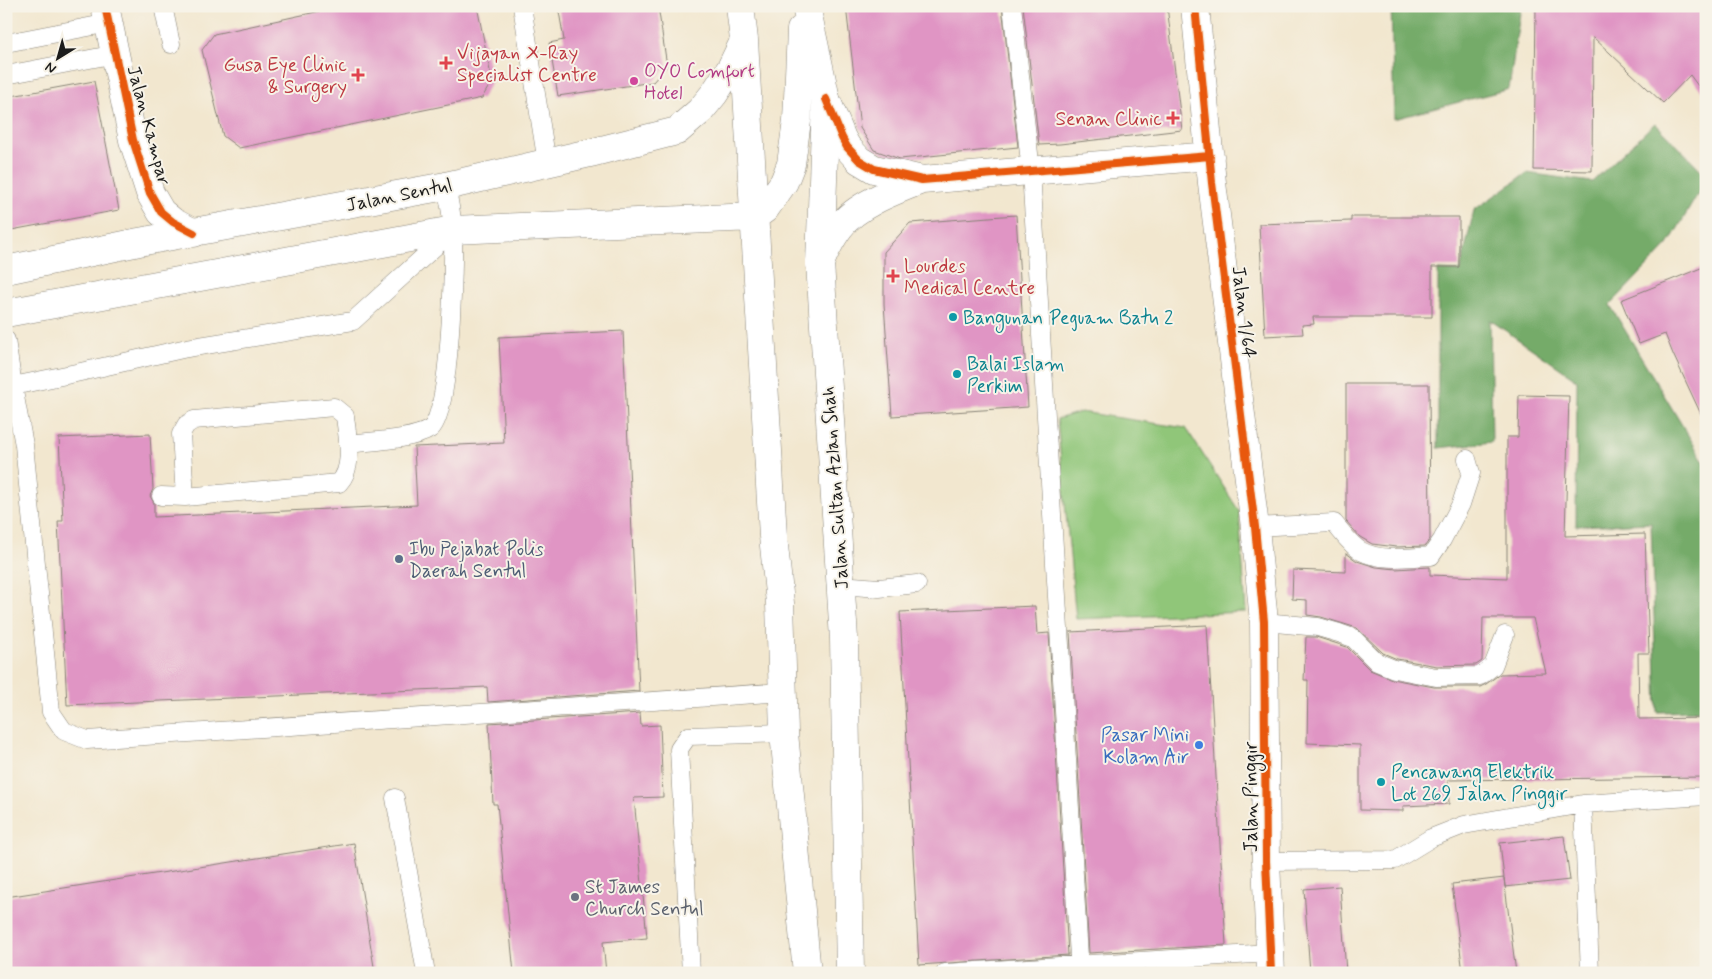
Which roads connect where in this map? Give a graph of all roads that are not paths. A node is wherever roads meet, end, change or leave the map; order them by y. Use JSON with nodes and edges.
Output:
{"nodes":[{"id":1,"x":163,"y":6,"type":"edge"},
{"id":2,"x":522,"y":6,"type":"edge"},
{"id":3,"x":740,"y":6,"type":"edge"},
{"id":4,"x":804,"y":6,"type":"edge"},
{"id":5,"x":1012,"y":6,"type":"edge"},
{"id":6,"x":1195,"y":6,"type":"edge"},
{"id":7,"x":107,"y":14,"type":"edge"},
{"id":8,"x":744,"y":40,"type":"junction"},
{"id":9,"x":6,"y":43,"type":"edge"},
{"id":10,"x":172,"y":44,"type":"dead end"},
{"id":11,"x":116,"y":54,"type":"junction"},
{"id":12,"x":6,"y":75,"type":"edge"},
{"id":13,"x":826,"y":99,"type":"junction"},
{"id":14,"x":1210,"y":156,"type":"junction"},
{"id":15,"x":546,"y":162,"type":"junction"},
{"id":16,"x":1030,"y":172,"type":"junction"},
{"id":17,"x":922,"y":180,"type":"junction"},
{"id":18,"x":446,"y":186,"type":"junction"},
{"id":19,"x":754,"y":217,"type":"junction"},
{"id":20,"x":453,"y":230,"type":"junction"},
{"id":21,"x":194,"y":233,"type":"junction"},
{"id":22,"x":820,"y":262,"type":"junction"},
{"id":23,"x":6,"y":270,"type":"edge"},
{"id":24,"x":6,"y":313,"type":"edge"},
{"id":25,"x":6,"y":340,"type":"edge"},
{"id":26,"x":13,"y":386,"type":"junction"},
{"id":27,"x":348,"y":444,"type":"junction"},
{"id":28,"x":1467,"y":459,"type":"dead end"},
{"id":29,"x":161,"y":496,"type":"dead end"},
{"id":30,"x":185,"y":497,"type":"junction"},
{"id":31,"x":1255,"y":527,"type":"junction"},
{"id":32,"x":917,"y":584,"type":"dead end"},
{"id":33,"x":840,"y":585,"type":"junction"},
{"id":34,"x":1264,"y":622,"type":"junction"},
{"id":35,"x":1505,"y":635,"type":"dead end"},
{"id":36,"x":783,"y":692,"type":"junction"},
{"id":37,"x":784,"y":733,"type":"junction"},
{"id":38,"x":1706,"y":796,"type":"edge"},
{"id":39,"x":395,"y":798,"type":"dead end"},
{"id":40,"x":1583,"y":804,"type":"junction"},
{"id":41,"x":1266,"y":861,"type":"junction"},
{"id":42,"x":1271,"y":963,"type":"edge"},
{"id":43,"x":1080,"y":969,"type":"edge"},
{"id":44,"x":426,"y":973,"type":"edge"},
{"id":45,"x":691,"y":973,"type":"edge"},
{"id":46,"x":807,"y":973,"type":"edge"},
{"id":47,"x":850,"y":973,"type":"edge"},
{"id":48,"x":944,"y":973,"type":"edge"},
{"id":49,"x":1590,"y":973,"type":"edge"}],
"edges":[{"from":1,"to":10,"type":"lane"},
{"from":2,"to":15,"type":"lane"},
{"from":3,"to":8,"type":"main road"},
{"from":4,"to":13,"type":"main road","name":"Jalan Sultan Azlan Shah"},
{"from":4,"to":19,"type":"main road"},
{"from":5,"to":16,"type":"lane"},
{"from":6,"to":14,"type":"main road","name":"Jalan 1/64"},
{"from":7,"to":9,"type":"lane"},
{"from":7,"to":11,"type":"main road","name":"Jalan Kampar"},
{"from":8,"to":15,"type":"main road","name":"Jalan Sentul"},
{"from":8,"to":19,"type":"main road"},
{"from":11,"to":12,"type":"lane"},
{"from":11,"to":21,"type":"main road","name":"Jalan Kampar"},
{"from":13,"to":17,"type":"main road"},
{"from":13,"to":22,"type":"main road","name":"Jalan Sultan Azlan Shah"},
{"from":14,"to":16,"type":"main road"},
{"from":14,"to":31,"type":"main road","name":"Jalan 1/64"},
{"from":15,"to":18,"type":"main road","name":"Jalan Sentul"},
{"from":16,"to":17,"type":"main road"},
{"from":16,"to":43,"type":"lane"},
{"from":17,"to":22,"type":"main road"},
{"from":18,"to":20,"type":"lane"},
{"from":18,"to":21,"type":"main road","name":"Jalan Sentul"},
{"from":19,"to":20,"type":"main road"},
{"from":19,"to":36,"type":"main road"},
{"from":20,"to":24,"type":"main road"},
{"from":20,"to":26,"type":"lane"},
{"from":20,"to":27,"type":"lane"},
{"from":21,"to":23,"type":"main road","name":"Jalan Sentul"},
{"from":22,"to":33,"type":"main road","name":"Jalan Sultan Azlan Shah"},
{"from":25,"to":26,"type":"lane"},
{"from":26,"to":36,"type":"lane"},
{"from":27,"to":30,"type":"lane"},
{"from":27,"to":30,"type":"lane"},
{"from":28,"to":31,"type":"lane"},
{"from":29,"to":30,"type":"lane"},
{"from":31,"to":34,"type":"main road","name":"Jalan 1/64"},
{"from":32,"to":33,"type":"lane"},
{"from":33,"to":47,"type":"main road","name":"Jalan Sultan Azlan Shah"},
{"from":34,"to":35,"type":"lane"},
{"from":34,"to":41,"type":"main road","name":"Jalan Pinggir"},
{"from":36,"to":37,"type":"main road"},
{"from":37,"to":45,"type":"lane"},
{"from":37,"to":46,"type":"main road"},
{"from":38,"to":40,"type":"lane"},
{"from":39,"to":44,"type":"lane"},
{"from":40,"to":41,"type":"lane"},
{"from":40,"to":49,"type":"lane"},
{"from":41,"to":42,"type":"main road","name":"Jalan Pinggir"},
{"from":42,"to":43,"type":"lane"},
{"from":43,"to":48,"type":"lane"}]}
